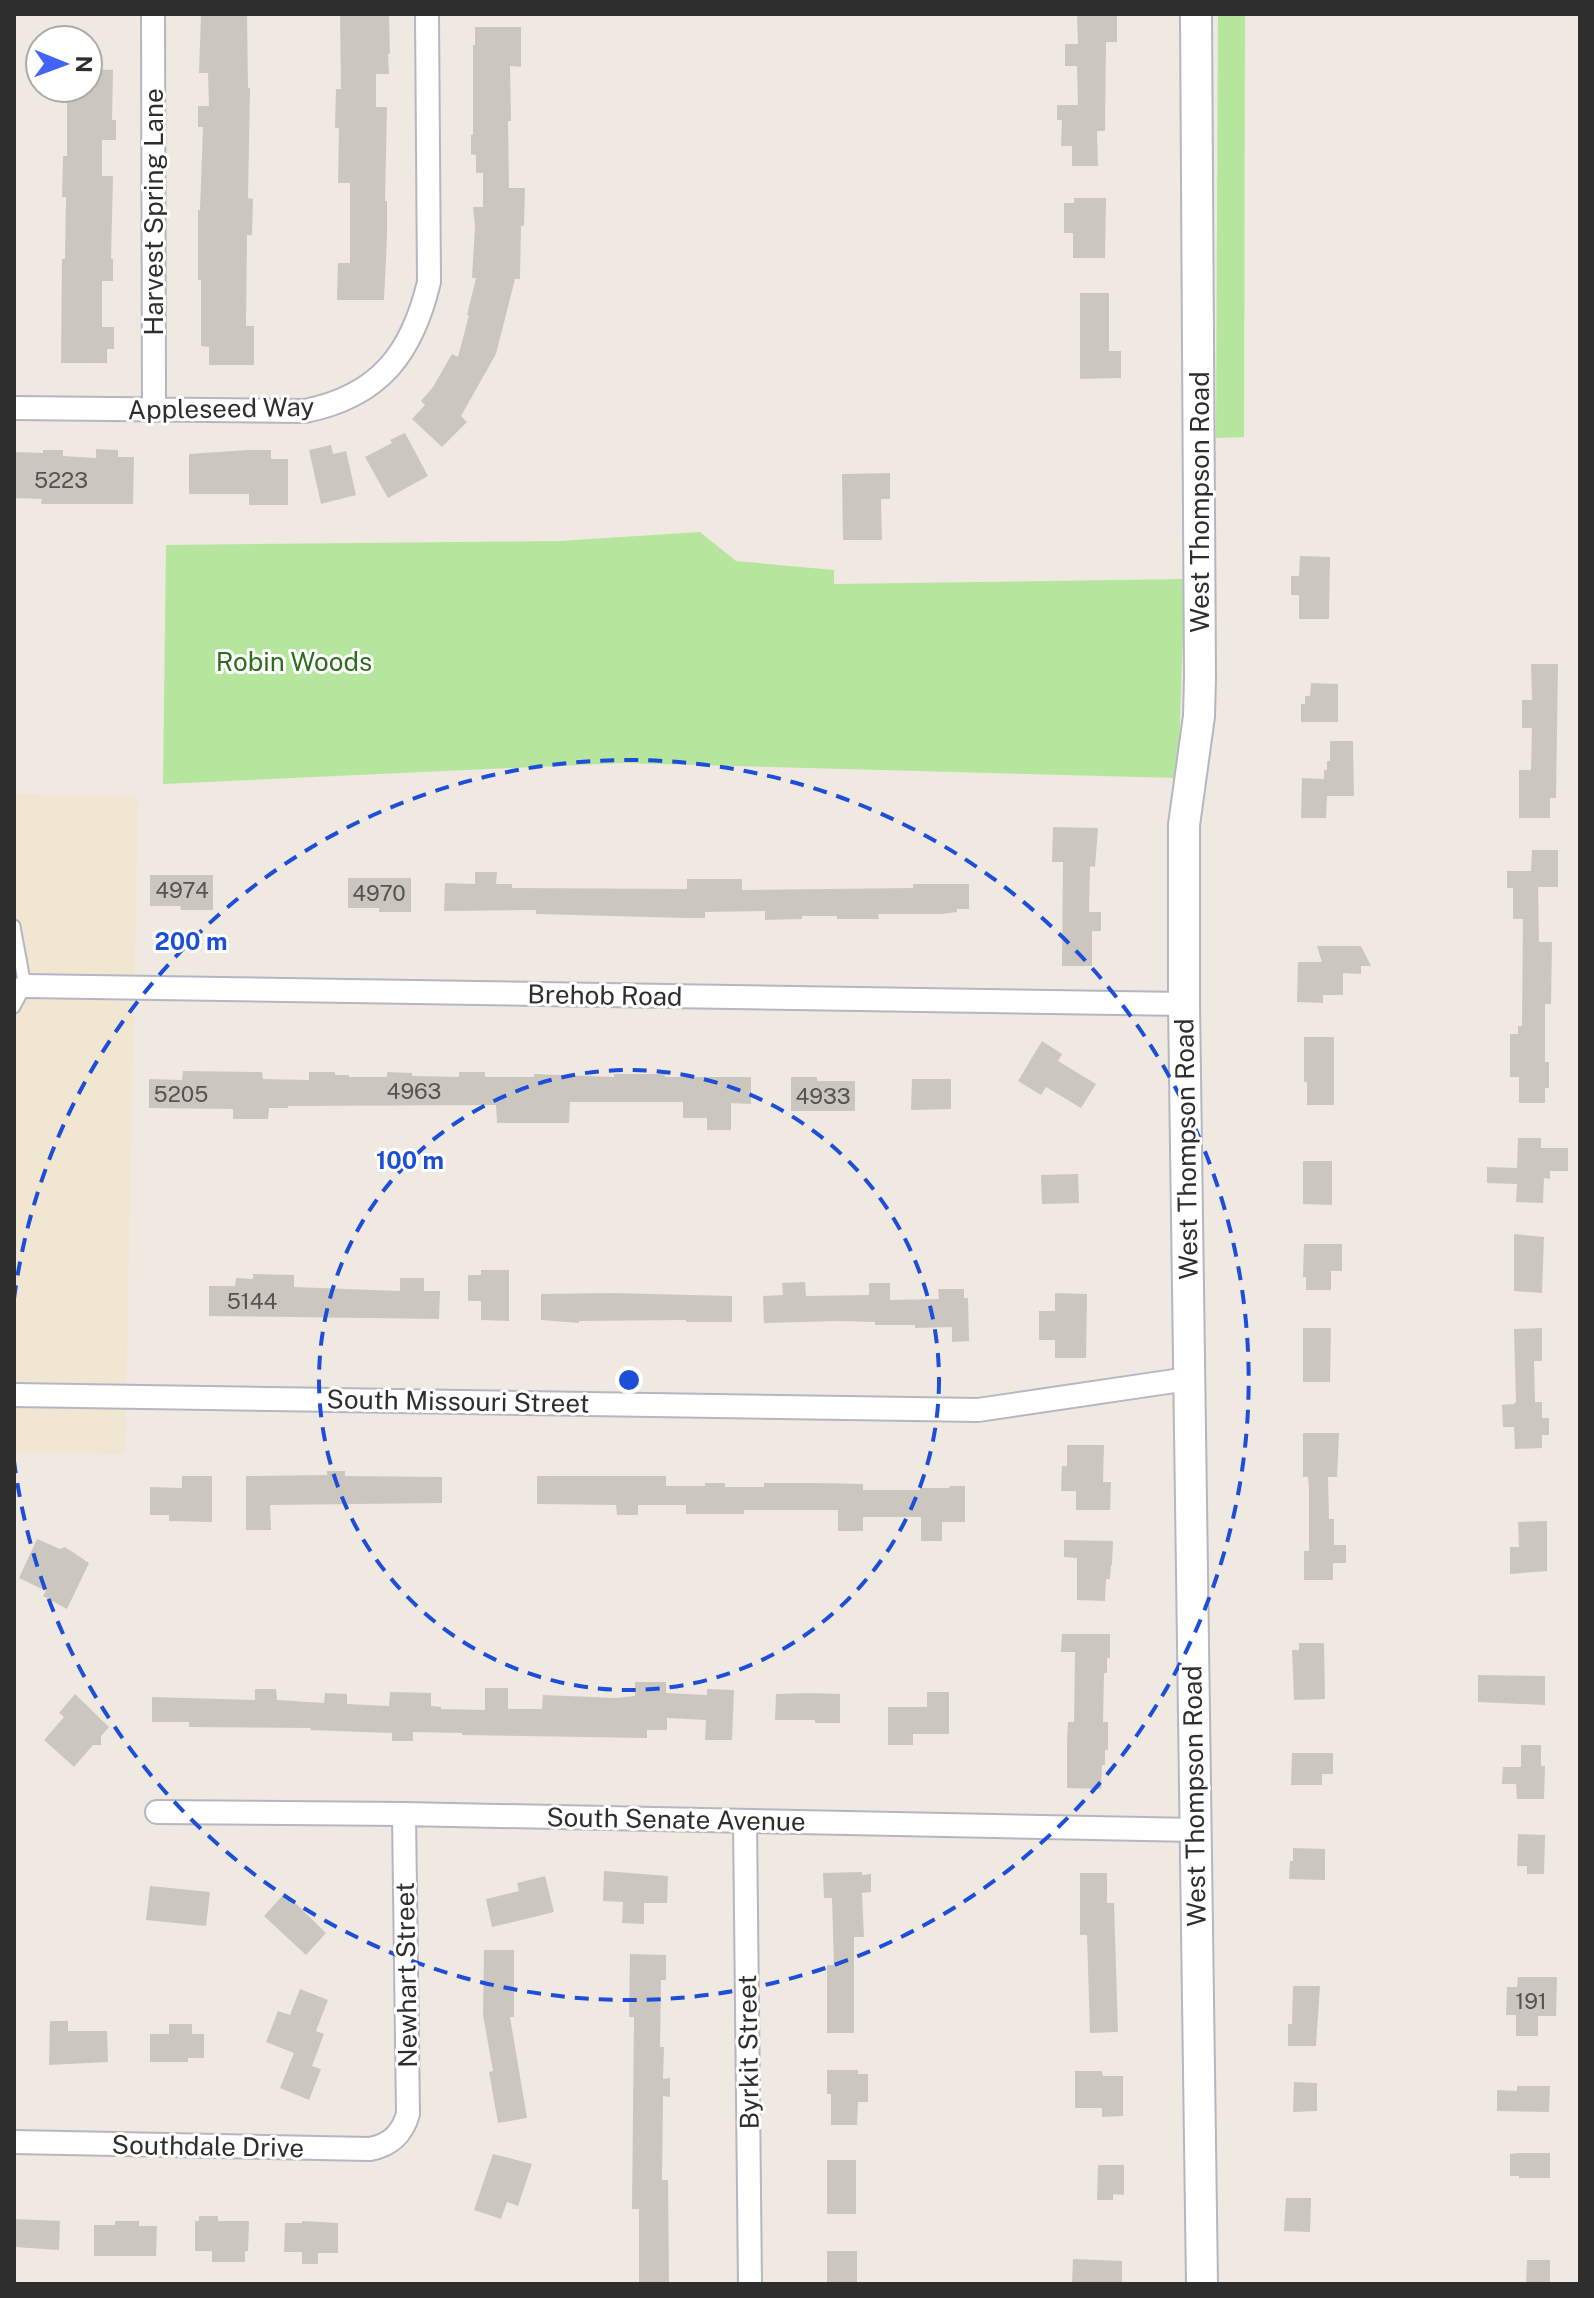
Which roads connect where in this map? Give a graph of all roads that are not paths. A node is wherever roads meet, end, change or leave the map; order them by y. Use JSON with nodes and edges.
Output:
{"nodes":[{"id":1,"x":153,"y":14,"type":"edge"},
{"id":2,"x":427,"y":14,"type":"edge"},
{"id":3,"x":1196,"y":14,"type":"edge"},
{"id":4,"x":14,"y":408,"type":"edge"},
{"id":5,"x":154,"y":410,"type":"junction"},
{"id":6,"x":14,"y":926,"type":"edge"},
{"id":7,"x":25,"y":986,"type":"junction"},
{"id":8,"x":1184,"y":1004,"type":"junction"},
{"id":9,"x":14,"y":1007,"type":"edge"},
{"id":10,"x":1188,"y":1379,"type":"junction"},
{"id":11,"x":14,"y":1395,"type":"edge"},
{"id":12,"x":157,"y":1812,"type":"dead end"},
{"id":13,"x":404,"y":1814,"type":"junction"},
{"id":14,"x":745,"y":1821,"type":"junction"},
{"id":15,"x":1195,"y":1830,"type":"junction"},
{"id":16,"x":399,"y":2135,"type":"joint"},
{"id":17,"x":14,"y":2142,"type":"edge"},
{"id":18,"x":750,"y":2284,"type":"edge"},
{"id":19,"x":1202,"y":2284,"type":"edge"}],
"edges":[{"from":1,"to":5,"type":"street","name":"Harvest Spring Lane"},
{"from":2,"to":5,"type":"street","name":"Appleseed Way"},
{"from":3,"to":8,"type":"main road","name":"West Thompson Road"},
{"from":4,"to":5,"type":"street","name":"Appleseed Way"},
{"from":6,"to":7,"type":"lane"},
{"from":7,"to":8,"type":"street","name":"Brehob Road"},
{"from":7,"to":9,"type":"lane"},
{"from":8,"to":10,"type":"main road","name":"West Thompson Road"},
{"from":10,"to":11,"type":"street","name":"South Missouri Street"},
{"from":10,"to":15,"type":"main road","name":"West Thompson Road"},
{"from":12,"to":13,"type":"street","name":"South Senate Avenue"},
{"from":13,"to":14,"type":"street","name":"South Senate Avenue"},
{"from":13,"to":16,"type":"street","name":"Newhart Street"},
{"from":14,"to":15,"type":"street","name":"South Senate Avenue"},
{"from":14,"to":18,"type":"street","name":"Byrkit Street"},
{"from":15,"to":19,"type":"main road","name":"West Thompson Road"},
{"from":16,"to":17,"type":"street","name":"Southdale Drive"}]}
